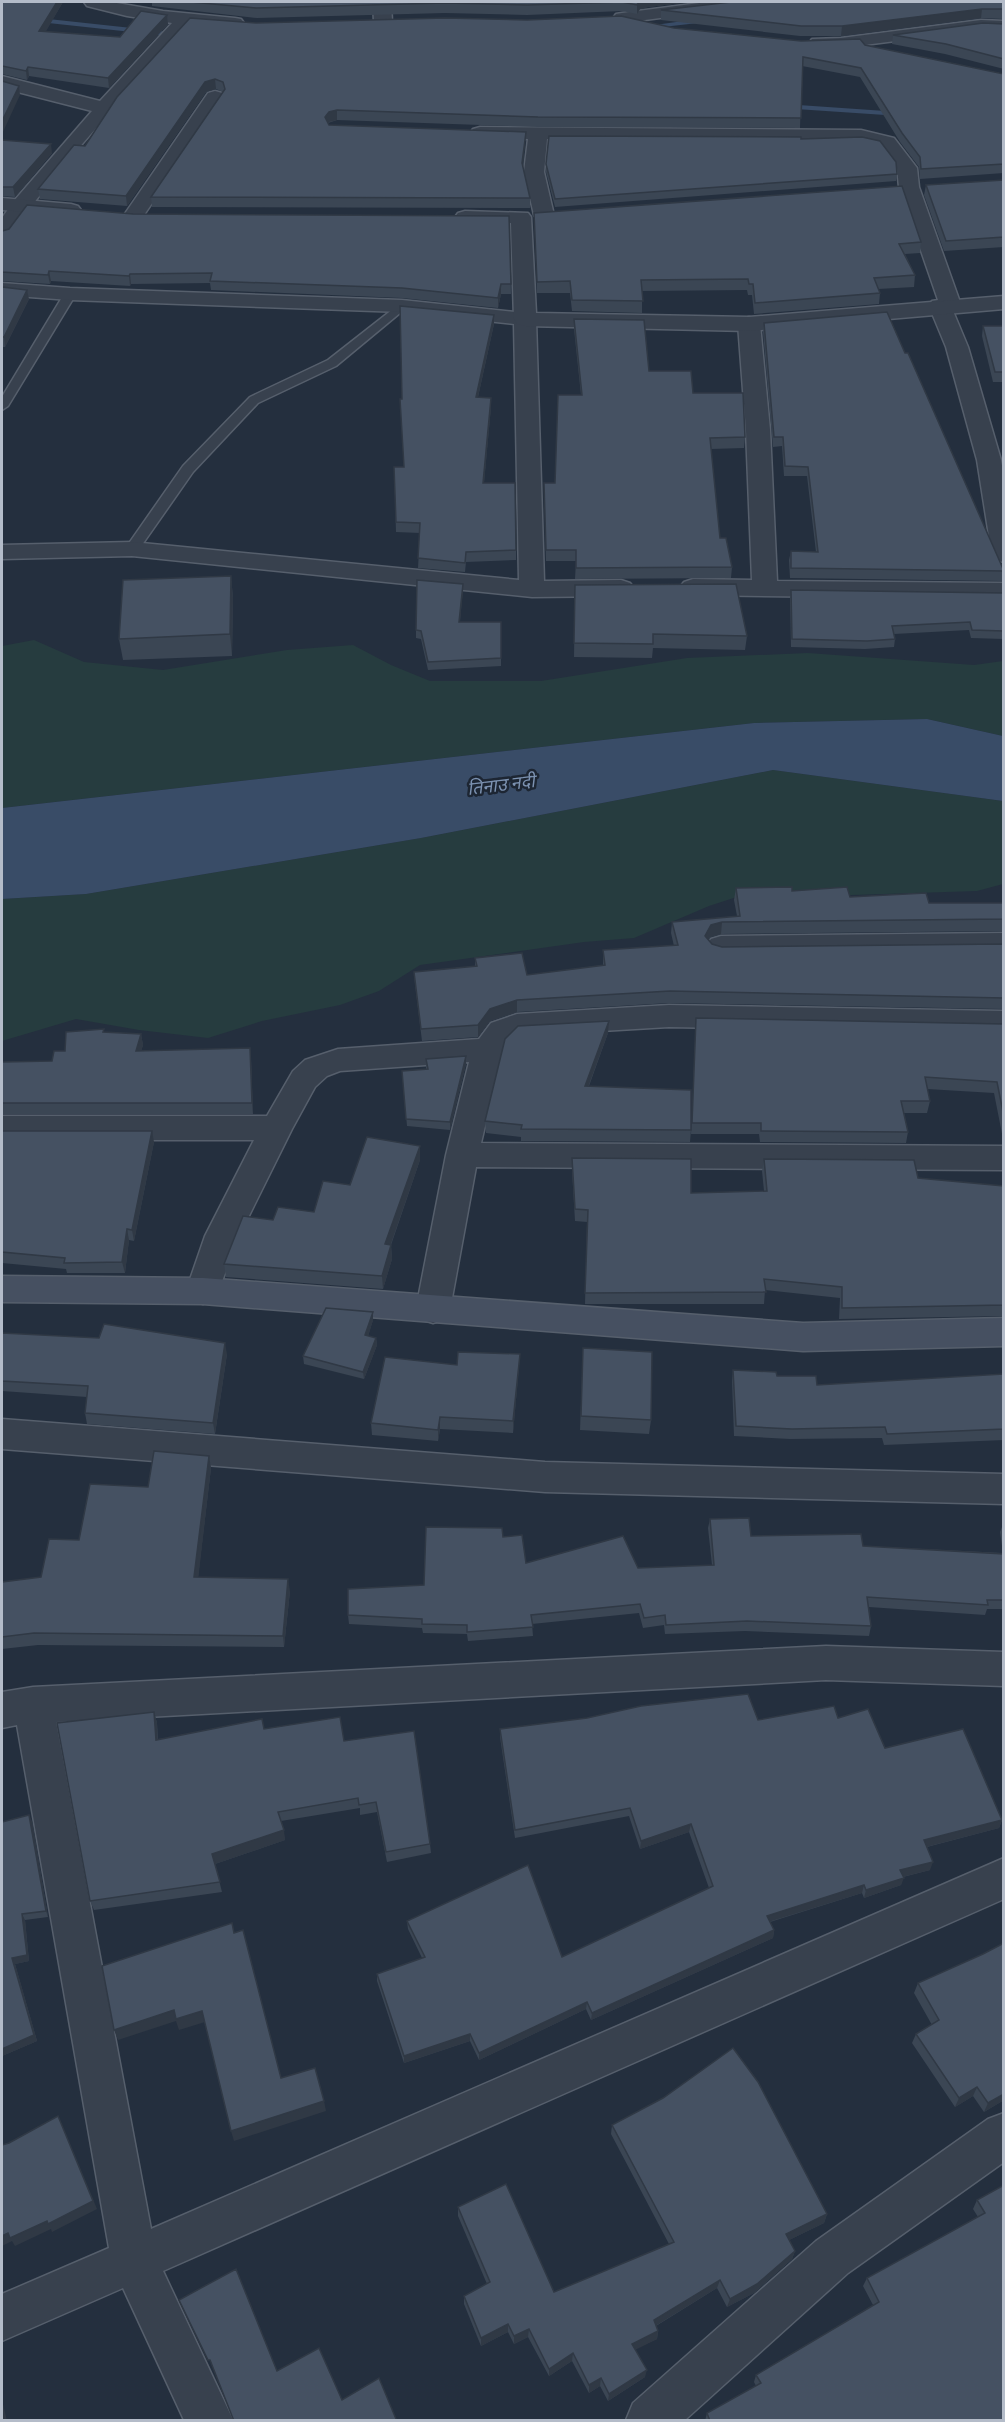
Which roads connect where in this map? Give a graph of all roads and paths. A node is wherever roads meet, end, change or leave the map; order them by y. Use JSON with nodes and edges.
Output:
{"nodes":[{"id":1,"x":93,"y":2,"type":"edge"},
{"id":2,"x":382,"y":2,"type":"edge"},
{"id":3,"x":744,"y":2,"type":"edge"},
{"id":4,"x":622,"y":18,"type":"junction"},
{"id":5,"x":598,"y":19,"type":"edge"},
{"id":6,"x":383,"y":22,"type":"junction"},
{"id":7,"x":404,"y":22,"type":"edge"},
{"id":8,"x":360,"y":23,"type":"edge"},
{"id":9,"x":180,"y":25,"type":"junction"},
{"id":10,"x":257,"y":26,"type":"edge"},
{"id":11,"x":1004,"y":26,"type":"edge"},
{"id":12,"x":674,"y":30,"type":"edge"},
{"id":13,"x":800,"y":43,"type":"edge"},
{"id":14,"x":842,"y":43,"type":"junction"},
{"id":15,"x":897,"y":54,"type":"edge"},
{"id":16,"x":2,"y":82,"type":"edge"},
{"id":17,"x":215,"y":97,"type":"dead end"},
{"id":18,"x":104,"y":108,"type":"junction"},
{"id":19,"x":455,"y":132,"type":"edge"},
{"id":20,"x":538,"y":135,"type":"junction"},
{"id":21,"x":933,"y":185,"type":"edge"},
{"id":22,"x":909,"y":187,"type":"junction"},
{"id":23,"x":886,"y":189,"type":"edge"},
{"id":24,"x":11,"y":205,"type":"edge"},
{"id":25,"x":89,"y":212,"type":"edge"},
{"id":26,"x":112,"y":213,"type":"edge"},
{"id":27,"x":567,"y":213,"type":"edge"},
{"id":28,"x":544,"y":214,"type":"junction"},
{"id":29,"x":134,"y":215,"type":"junction"},
{"id":30,"x":158,"y":216,"type":"edge"},
{"id":31,"x":439,"y":217,"type":"edge"},
{"id":32,"x":521,"y":217,"type":"junction"},
{"id":33,"x":2,"y":233,"type":"edge"},
{"id":34,"x":2,"y":289,"type":"edge"},
{"id":35,"x":70,"y":294,"type":"junction"},
{"id":36,"x":1004,"y":302,"type":"edge"},
{"id":37,"x":402,"y":306,"type":"junction"},
{"id":38,"x":945,"y":306,"type":"junction"},
{"id":39,"x":525,"y":319,"type":"junction"},
{"id":40,"x":749,"y":324,"type":"junction"},
{"id":41,"x":2,"y":406,"type":"edge"},
{"id":42,"x":132,"y":549,"type":"junction"},
{"id":43,"x":2,"y":552,"type":"edge"},
{"id":44,"x":1004,"y":555,"type":"edge"},
{"id":45,"x":765,"y":587,"type":"junction"},
{"id":46,"x":532,"y":589,"type":"junction"},
{"id":47,"x":1004,"y":591,"type":"edge"},
{"id":48,"x":1004,"y":943,"type":"edge"},
{"id":49,"x":721,"y":946,"type":"edge"},
{"id":50,"x":1004,"y":1022,"type":"edge"},
{"id":51,"x":488,"y":1050,"type":"junction"},
{"id":52,"x":2,"y":1128,"type":"edge"},
{"id":53,"x":276,"y":1128,"type":"junction"},
{"id":54,"x":462,"y":1155,"type":"junction"},
{"id":55,"x":1004,"y":1158,"type":"edge"},
{"id":56,"x":2,"y":1289,"type":"edge"},
{"id":57,"x":203,"y":1291,"type":"junction"},
{"id":58,"x":433,"y":1309,"type":"junction"},
{"id":59,"x":1004,"y":1332,"type":"edge"},
{"id":60,"x":2,"y":1434,"type":"edge"},
{"id":61,"x":1004,"y":1490,"type":"edge"},
{"id":62,"x":1004,"y":1670,"type":"edge"},
{"id":63,"x":17,"y":1707,"type":"edge"},
{"id":64,"x":1004,"y":1878,"type":"edge"},
{"id":65,"x":1004,"y":2135,"type":"edge"},
{"id":66,"x":134,"y":2261,"type":"junction"},
{"id":67,"x":2,"y":2318,"type":"edge"},
{"id":68,"x":209,"y":2421,"type":"edge"},
{"id":69,"x":650,"y":2421,"type":"edge"}],
"edges":[{"from":1,"to":9,"type":"street"},
{"from":2,"to":6,"type":"street"},
{"from":3,"to":4,"type":"street"},
{"from":4,"to":5,"type":"street"},
{"from":4,"to":12,"type":"street"},
{"from":6,"to":7,"type":"street"},
{"from":6,"to":8,"type":"street"},
{"from":9,"to":10,"type":"street"},
{"from":9,"to":18,"type":"street"},
{"from":11,"to":14,"type":"street"},
{"from":13,"to":14,"type":"street"},
{"from":14,"to":15,"type":"street"},
{"from":16,"to":18,"type":"street"},
{"from":17,"to":29,"type":"street"},
{"from":18,"to":24,"type":"street"},
{"from":19,"to":20,"type":"street"},
{"from":20,"to":22,"type":"street"},
{"from":20,"to":28,"type":"street"},
{"from":21,"to":22,"type":"street"},
{"from":22,"to":23,"type":"street"},
{"from":22,"to":38,"type":"street"},
{"from":24,"to":25,"type":"street"},
{"from":24,"to":33,"type":"street"},
{"from":26,"to":29,"type":"street"},
{"from":27,"to":28,"type":"street"},
{"from":28,"to":32,"type":"street"},
{"from":29,"to":30,"type":"street"},
{"from":31,"to":32,"type":"street"},
{"from":32,"to":39,"type":"street"},
{"from":34,"to":35,"type":"street"},
{"from":35,"to":37,"type":"street"},
{"from":35,"to":41,"type":"lane"},
{"from":36,"to":38,"type":"street"},
{"from":37,"to":39,"type":"street"},
{"from":37,"to":42,"type":"lane"},
{"from":38,"to":40,"type":"street"},
{"from":38,"to":44,"type":"street"},
{"from":39,"to":40,"type":"street"},
{"from":39,"to":46,"type":"street"},
{"from":40,"to":45,"type":"street"},
{"from":42,"to":43,"type":"street"},
{"from":42,"to":46,"type":"street"},
{"from":45,"to":46,"type":"street"},
{"from":45,"to":47,"type":"street"},
{"from":48,"to":49,"type":"street"},
{"from":50,"to":51,"type":"street"},
{"from":51,"to":53,"type":"street"},
{"from":51,"to":54,"type":"street"},
{"from":52,"to":53,"type":"street"},
{"from":53,"to":57,"type":"street"},
{"from":54,"to":55,"type":"street"},
{"from":54,"to":58,"type":"street"},
{"from":56,"to":57,"type":"main road"},
{"from":57,"to":58,"type":"main road"},
{"from":58,"to":59,"type":"main road"},
{"from":60,"to":61,"type":"street"},
{"from":62,"to":63,"type":"street"},
{"from":63,"to":66,"type":"street"},
{"from":64,"to":66,"type":"street"},
{"from":65,"to":69,"type":"street"},
{"from":66,"to":67,"type":"street"},
{"from":66,"to":68,"type":"street"}]}
